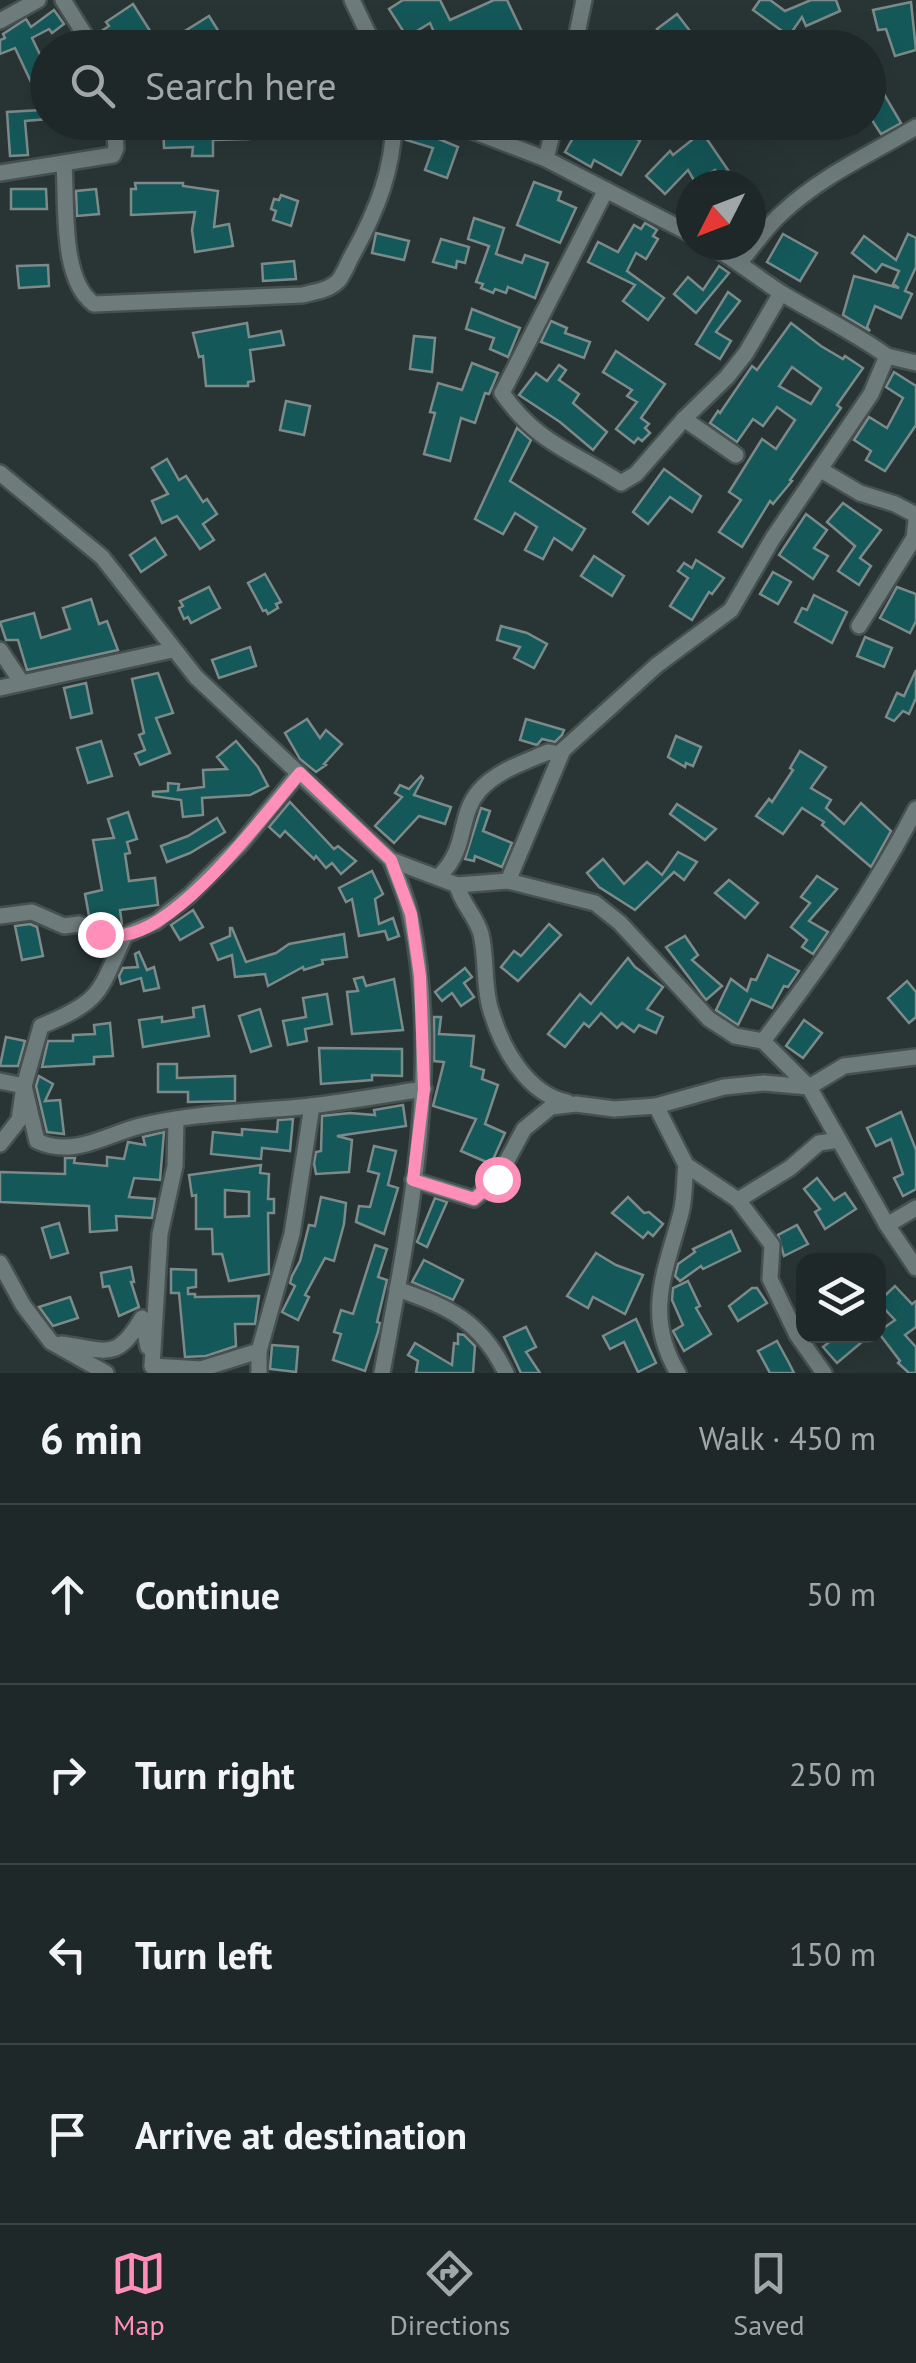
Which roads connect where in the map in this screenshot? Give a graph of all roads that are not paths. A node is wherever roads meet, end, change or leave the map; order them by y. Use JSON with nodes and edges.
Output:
{"nodes":[{"id":1,"x":38,"y":0,"type":"edge"},
{"id":2,"x":63,"y":0,"type":"edge"},
{"id":3,"x":352,"y":0,"type":"edge"},
{"id":4,"x":584,"y":0,"type":"edge"},
{"id":5,"x":0,"y":21,"type":"edge"},
{"id":6,"x":82,"y":30,"type":"edge"},
{"id":7,"x":366,"y":30,"type":"edge"},
{"id":8,"x":578,"y":30,"type":"edge"},
{"id":9,"x":916,"y":127,"type":"edge"},
{"id":10,"x":115,"y":140,"type":"edge"},
{"id":11,"x":393,"y":140,"type":"edge"},
{"id":12,"x":496,"y":140,"type":"edge"},
{"id":13,"x":551,"y":140,"type":"edge"},
{"id":14,"x":546,"y":159,"type":"junction"},
{"id":15,"x":64,"y":165,"type":"junction"},
{"id":16,"x":0,"y":173,"type":"edge"},
{"id":17,"x":606,"y":190,"type":"junction"},
{"id":18,"x":676,"y":226,"type":"edge"},
{"id":19,"x":736,"y":260,"type":"edge"},
{"id":20,"x":740,"y":262,"type":"junction"},
{"id":21,"x":781,"y":293,"type":"junction"},
{"id":22,"x":887,"y":356,"type":"junction"},
{"id":23,"x":916,"y":364,"type":"edge"},
{"id":24,"x":684,"y":419,"type":"junction"},
{"id":25,"x":736,"y":455,"type":"dead end"},
{"id":26,"x":821,"y":470,"type":"junction"},
{"id":27,"x":0,"y":473,"type":"edge"},
{"id":28,"x":916,"y":518,"type":"edge"},
{"id":29,"x":860,"y":626,"type":"dead end"},
{"id":30,"x":0,"y":650,"type":"edge"},
{"id":31,"x":172,"y":650,"type":"junction"},
{"id":32,"x":22,"y":682,"type":"junction"},
{"id":33,"x":0,"y":688,"type":"edge"},
{"id":34,"x":563,"y":750,"type":"junction"},
{"id":35,"x":300,"y":773,"type":"junction"},
{"id":36,"x":916,"y":809,"type":"edge"},
{"id":37,"x":391,"y":860,"type":"junction"},
{"id":38,"x":439,"y":876,"type":"junction"},
{"id":39,"x":508,"y":881,"type":"junction"},
{"id":40,"x":457,"y":885,"type":"junction"},
{"id":41,"x":0,"y":916,"type":"edge"},
{"id":42,"x":124,"y":935,"type":"junction"},
{"id":43,"x":763,"y":1041,"type":"junction"},
{"id":44,"x":916,"y":1057,"type":"edge"},
{"id":45,"x":0,"y":1081,"type":"edge"},
{"id":46,"x":24,"y":1086,"type":"junction"},
{"id":47,"x":809,"y":1087,"type":"junction"},
{"id":48,"x":424,"y":1089,"type":"junction"},
{"id":49,"x":576,"y":1104,"type":"junction"},
{"id":50,"x":312,"y":1106,"type":"junction"},
{"id":51,"x":656,"y":1106,"type":"junction"},
{"id":52,"x":176,"y":1119,"type":"junction"},
{"id":53,"x":838,"y":1140,"type":"junction"},
{"id":54,"x":0,"y":1144,"type":"edge"},
{"id":55,"x":686,"y":1166,"type":"junction"},
{"id":56,"x":413,"y":1180,"type":"junction"},
{"id":57,"x":738,"y":1200,"type":"junction"},
{"id":58,"x":916,"y":1208,"type":"edge"},
{"id":59,"x":887,"y":1225,"type":"junction"},
{"id":60,"x":0,"y":1262,"type":"edge"},
{"id":61,"x":916,"y":1268,"type":"edge"},
{"id":62,"x":397,"y":1290,"type":"junction"},
{"id":63,"x":51,"y":1342,"type":"junction"},
{"id":64,"x":260,"y":1351,"type":"junction"},
{"id":65,"x":152,"y":1366,"type":"junction"},
{"id":66,"x":106,"y":1373,"type":"edge"},
{"id":67,"x":259,"y":1373,"type":"edge"},
{"id":68,"x":382,"y":1373,"type":"edge"},
{"id":69,"x":506,"y":1373,"type":"edge"},
{"id":70,"x":678,"y":1373,"type":"edge"},
{"id":71,"x":824,"y":1373,"type":"edge"}],
"edges":[{"from":1,"to":5,"type":"street"},
{"from":2,"to":6,"type":"street"},
{"from":3,"to":7,"type":"street"},
{"from":4,"to":8,"type":"street"},
{"from":9,"to":20,"type":"street"},
{"from":10,"to":15,"type":"street"},
{"from":11,"to":15,"type":"street"},
{"from":12,"to":14,"type":"street"},
{"from":13,"to":14,"type":"street"},
{"from":14,"to":17,"type":"street"},
{"from":15,"to":16,"type":"street"},
{"from":17,"to":18,"type":"street"},
{"from":17,"to":24,"type":"street"},
{"from":19,"to":20,"type":"street"},
{"from":20,"to":21,"type":"street"},
{"from":21,"to":22,"type":"street"},
{"from":21,"to":24,"type":"street"},
{"from":22,"to":23,"type":"street"},
{"from":22,"to":26,"type":"street"},
{"from":24,"to":25,"type":"street"},
{"from":26,"to":28,"type":"street"},
{"from":26,"to":34,"type":"street"},
{"from":27,"to":31,"type":"street"},
{"from":28,"to":29,"type":"street"},
{"from":30,"to":32,"type":"street"},
{"from":31,"to":32,"type":"street"},
{"from":31,"to":35,"type":"street"},
{"from":32,"to":33,"type":"street"},
{"from":34,"to":38,"type":"street"},
{"from":34,"to":39,"type":"street"},
{"from":35,"to":37,"type":"street"},
{"from":35,"to":42,"type":"street"},
{"from":36,"to":43,"type":"street"},
{"from":37,"to":38,"type":"street"},
{"from":37,"to":48,"type":"street"},
{"from":38,"to":40,"type":"street"},
{"from":39,"to":40,"type":"street"},
{"from":39,"to":43,"type":"street"},
{"from":40,"to":49,"type":"street"},
{"from":41,"to":42,"type":"street"},
{"from":42,"to":46,"type":"street"},
{"from":43,"to":47,"type":"street"},
{"from":44,"to":47,"type":"street"},
{"from":45,"to":46,"type":"street"},
{"from":46,"to":52,"type":"street"},
{"from":46,"to":54,"type":"street"},
{"from":47,"to":51,"type":"street"},
{"from":47,"to":53,"type":"street"},
{"from":48,"to":50,"type":"street"},
{"from":48,"to":56,"type":"street"},
{"from":49,"to":51,"type":"street"},
{"from":49,"to":56,"type":"street"},
{"from":50,"to":52,"type":"street"},
{"from":50,"to":64,"type":"street"},
{"from":51,"to":55,"type":"street"},
{"from":52,"to":65,"type":"street"},
{"from":53,"to":57,"type":"street"},
{"from":53,"to":59,"type":"street"},
{"from":55,"to":57,"type":"street"},
{"from":55,"to":70,"type":"street"},
{"from":56,"to":62,"type":"street"},
{"from":57,"to":71,"type":"street"},
{"from":58,"to":59,"type":"street"},
{"from":59,"to":61,"type":"street"},
{"from":60,"to":63,"type":"street"},
{"from":62,"to":68,"type":"street"},
{"from":62,"to":69,"type":"street"},
{"from":63,"to":65,"type":"street"},
{"from":63,"to":66,"type":"street"},
{"from":64,"to":65,"type":"street"},
{"from":64,"to":67,"type":"street"}]}
